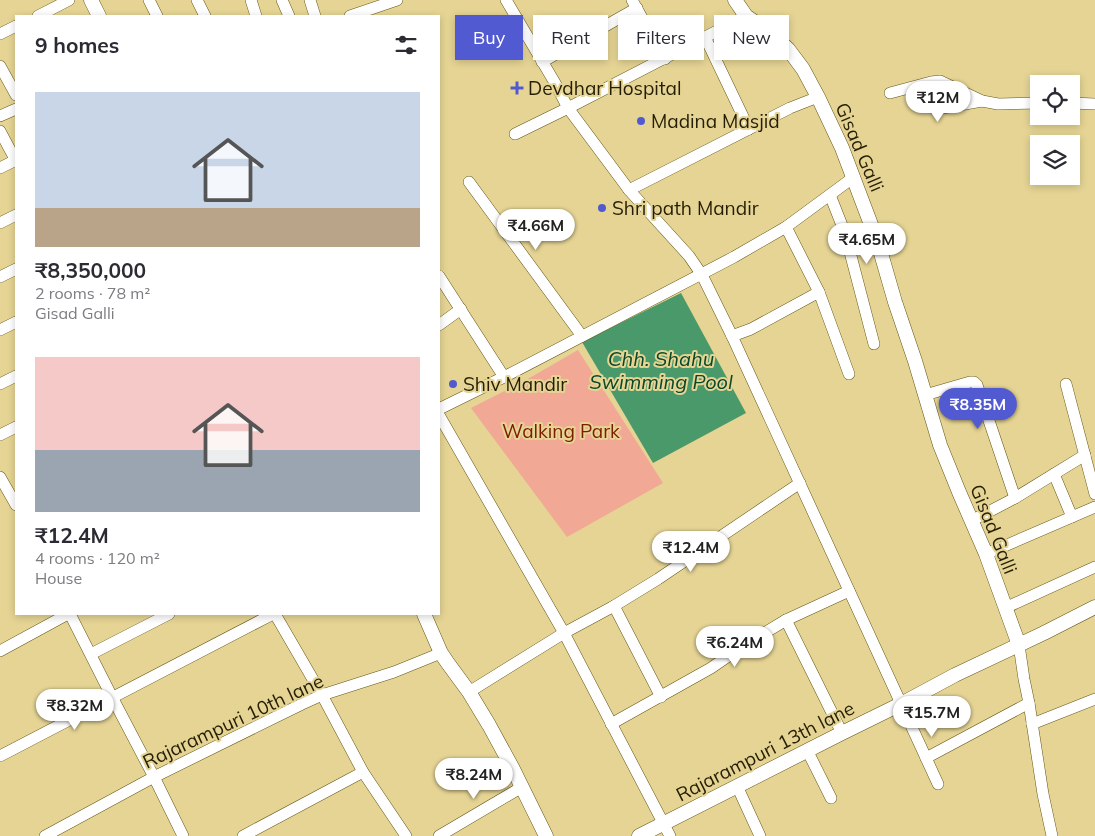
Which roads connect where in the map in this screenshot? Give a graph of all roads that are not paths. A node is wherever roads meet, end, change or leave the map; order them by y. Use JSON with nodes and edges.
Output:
{"nodes":[{"id":1,"x":69,"y":0,"type":"edge"},
{"id":2,"x":91,"y":0,"type":"edge"},
{"id":3,"x":149,"y":0,"type":"edge"},
{"id":4,"x":197,"y":0,"type":"edge"},
{"id":5,"x":250,"y":0,"type":"edge"},
{"id":6,"x":282,"y":0,"type":"edge"},
{"id":7,"x":310,"y":0,"type":"edge"},
{"id":8,"x":397,"y":0,"type":"edge"},
{"id":9,"x":506,"y":0,"type":"edge"},
{"id":10,"x":735,"y":0,"type":"edge"},
{"id":11,"x":378,"y":3,"type":"edge"},
{"id":12,"x":634,"y":4,"type":"edge"},
{"id":13,"x":40,"y":15,"type":"edge"},
{"id":14,"x":98,"y":15,"type":"edge"},
{"id":15,"x":156,"y":15,"type":"edge"},
{"id":16,"x":204,"y":15,"type":"edge"},
{"id":17,"x":256,"y":15,"type":"edge"},
{"id":18,"x":289,"y":15,"type":"edge"},
{"id":19,"x":316,"y":15,"type":"edge"},
{"id":20,"x":352,"y":15,"type":"edge"},
{"id":21,"x":640,"y":15,"type":"edge"},
{"id":22,"x":745,"y":15,"type":"edge"},
{"id":23,"x":15,"y":26,"type":"edge"},
{"id":24,"x":714,"y":32,"type":"edge"},
{"id":25,"x":0,"y":34,"type":"edge"},
{"id":26,"x":705,"y":37,"type":"joint"},
{"id":27,"x":789,"y":50,"type":"edge"},
{"id":28,"x":661,"y":60,"type":"edge"},
{"id":29,"x":542,"y":62,"type":"junction"},
{"id":30,"x":0,"y":66,"type":"edge"},
{"id":31,"x":910,"y":88,"type":"junction"},
{"id":32,"x":15,"y":92,"type":"edge"},
{"id":33,"x":890,"y":93,"type":"dead end"},
{"id":34,"x":818,"y":97,"type":"junction"},
{"id":35,"x":982,"y":101,"type":"junction"},
{"id":36,"x":1030,"y":103,"type":"edge"},
{"id":37,"x":1080,"y":103,"type":"edge"},
{"id":38,"x":1095,"y":104,"type":"edge"},
{"id":39,"x":568,"y":108,"type":"junction"},
{"id":40,"x":15,"y":109,"type":"edge"},
{"id":41,"x":0,"y":116,"type":"edge"},
{"id":42,"x":749,"y":129,"type":"junction"},
{"id":43,"x":0,"y":131,"type":"edge"},
{"id":44,"x":515,"y":134,"type":"dead end"},
{"id":45,"x":15,"y":158,"type":"edge"},
{"id":46,"x":15,"y":160,"type":"edge"},
{"id":47,"x":0,"y":168,"type":"edge"},
{"id":48,"x":854,"y":177,"type":"junction"},
{"id":49,"x":469,"y":182,"type":"dead end"},
{"id":50,"x":629,"y":190,"type":"junction"},
{"id":51,"x":830,"y":195,"type":"junction"},
{"id":52,"x":15,"y":216,"type":"edge"},
{"id":53,"x":0,"y":224,"type":"edge"},
{"id":54,"x":786,"y":227,"type":"junction"},
{"id":55,"x":15,"y":270,"type":"edge"},
{"id":56,"x":702,"y":274,"type":"junction"},
{"id":57,"x":0,"y":277,"type":"edge"},
{"id":58,"x":440,"y":278,"type":"edge"},
{"id":59,"x":819,"y":292,"type":"junction"},
{"id":60,"x":461,"y":309,"type":"junction"},
{"id":61,"x":15,"y":322,"type":"edge"},
{"id":62,"x":440,"y":323,"type":"edge"},
{"id":63,"x":0,"y":330,"type":"edge"},
{"id":64,"x":582,"y":336,"type":"junction"},
{"id":65,"x":732,"y":336,"type":"junction"},
{"id":66,"x":874,"y":344,"type":"dead end"},
{"id":67,"x":849,"y":374,"type":"dead end"},
{"id":68,"x":15,"y":376,"type":"edge"},
{"id":69,"x":504,"y":377,"type":"junction"},
{"id":70,"x":0,"y":384,"type":"edge"},
{"id":71,"x":1066,"y":384,"type":"dead end"},
{"id":72,"x":925,"y":395,"type":"junction"},
{"id":73,"x":440,"y":409,"type":"edge"},
{"id":74,"x":440,"y":417,"type":"edge"},
{"id":75,"x":15,"y":428,"type":"edge"},
{"id":76,"x":0,"y":435,"type":"edge"},
{"id":77,"x":1085,"y":455,"type":"junction"},
{"id":78,"x":1054,"y":474,"type":"junction"},
{"id":79,"x":0,"y":478,"type":"edge"},
{"id":80,"x":800,"y":483,"type":"junction"},
{"id":81,"x":1095,"y":494,"type":"edge"},
{"id":82,"x":14,"y":498,"type":"edge"},
{"id":83,"x":1015,"y":498,"type":"junction"},
{"id":84,"x":1095,"y":507,"type":"edge"},
{"id":85,"x":1072,"y":517,"type":"junction"},
{"id":86,"x":971,"y":521,"type":"junction"},
{"id":87,"x":986,"y":554,"type":"junction"},
{"id":88,"x":1095,"y":567,"type":"edge"},
{"id":89,"x":848,"y":591,"type":"junction"},
{"id":90,"x":614,"y":606,"type":"junction"},
{"id":91,"x":1095,"y":607,"type":"edge"},
{"id":92,"x":1005,"y":608,"type":"junction"},
{"id":93,"x":67,"y":615,"type":"edge"},
{"id":94,"x":70,"y":615,"type":"edge"},
{"id":95,"x":167,"y":615,"type":"edge"},
{"id":96,"x":272,"y":615,"type":"edge"},
{"id":97,"x":275,"y":615,"type":"edge"},
{"id":98,"x":424,"y":615,"type":"edge"},
{"id":99,"x":786,"y":620,"type":"junction"},
{"id":100,"x":564,"y":633,"type":"junction"},
{"id":101,"x":1018,"y":645,"type":"junction"},
{"id":102,"x":0,"y":652,"type":"edge"},
{"id":103,"x":442,"y":653,"type":"junction"},
{"id":104,"x":91,"y":654,"type":"junction"},
{"id":105,"x":469,"y":692,"type":"junction"},
{"id":106,"x":322,"y":695,"type":"junction"},
{"id":107,"x":112,"y":697,"type":"junction"},
{"id":108,"x":661,"y":697,"type":"junction"},
{"id":109,"x":1095,"y":699,"type":"edge"},
{"id":110,"x":1029,"y":703,"type":"junction"},
{"id":111,"x":901,"y":704,"type":"junction"},
{"id":112,"x":612,"y":724,"type":"junction"},
{"id":113,"x":1032,"y":724,"type":"junction"},
{"id":114,"x":842,"y":733,"type":"junction"},
{"id":115,"x":807,"y":750,"type":"junction"},
{"id":116,"x":0,"y":756,"type":"edge"},
{"id":117,"x":926,"y":758,"type":"junction"},
{"id":118,"x":363,"y":772,"type":"junction"},
{"id":119,"x":154,"y":777,"type":"junction"},
{"id":120,"x":938,"y":784,"type":"dead end"},
{"id":121,"x":737,"y":786,"type":"junction"},
{"id":122,"x":522,"y":787,"type":"junction"},
{"id":123,"x":831,"y":798,"type":"dead end"},
{"id":124,"x":667,"y":830,"type":"edge"},
{"id":125,"x":45,"y":836,"type":"edge"},
{"id":126,"x":183,"y":836,"type":"edge"},
{"id":127,"x":243,"y":836,"type":"edge"},
{"id":128,"x":406,"y":836,"type":"edge"},
{"id":129,"x":439,"y":836,"type":"edge"},
{"id":130,"x":546,"y":836,"type":"edge"},
{"id":131,"x":639,"y":836,"type":"edge"},
{"id":132,"x":760,"y":836,"type":"edge"},
{"id":133,"x":1052,"y":836,"type":"edge"}],
"edges":[{"from":1,"to":13,"type":"street"},
{"from":2,"to":14,"type":"street"},
{"from":3,"to":15,"type":"street"},
{"from":4,"to":16,"type":"street"},
{"from":5,"to":17,"type":"street"},
{"from":6,"to":18,"type":"street"},
{"from":7,"to":19,"type":"street"},
{"from":8,"to":11,"type":"street"},
{"from":9,"to":29,"type":"street"},
{"from":10,"to":22,"type":"street","name":"Gisad Galli"},
{"from":11,"to":20,"type":"street"},
{"from":12,"to":21,"type":"street"},
{"from":12,"to":29,"type":"street"},
{"from":23,"to":25,"type":"street"},
{"from":24,"to":26,"type":"street"},
{"from":26,"to":42,"type":"street"},
{"from":27,"to":34,"type":"street","name":"Gisad Galli"},
{"from":28,"to":39,"type":"street"},
{"from":29,"to":39,"type":"street"},
{"from":30,"to":32,"type":"street"},
{"from":31,"to":33,"type":"street"},
{"from":31,"to":35,"type":"street"},
{"from":31,"to":35,"type":"street"},
{"from":34,"to":42,"type":"street"},
{"from":34,"to":48,"type":"street","name":"Gisad Galli"},
{"from":35,"to":36,"type":"street"},
{"from":37,"to":38,"type":"street"},
{"from":39,"to":44,"type":"street"},
{"from":39,"to":50,"type":"street"},
{"from":40,"to":41,"type":"street"},
{"from":42,"to":50,"type":"street"},
{"from":43,"to":45,"type":"street"},
{"from":46,"to":47,"type":"street"},
{"from":48,"to":51,"type":"street"},
{"from":48,"to":72,"type":"street","name":"Gisad Galli"},
{"from":49,"to":64,"type":"street"},
{"from":50,"to":56,"type":"street"},
{"from":51,"to":54,"type":"street"},
{"from":51,"to":66,"type":"street"},
{"from":52,"to":53,"type":"street"},
{"from":54,"to":56,"type":"street"},
{"from":54,"to":59,"type":"street"},
{"from":55,"to":57,"type":"street"},
{"from":56,"to":64,"type":"street"},
{"from":56,"to":65,"type":"street"},
{"from":58,"to":60,"type":"street"},
{"from":59,"to":65,"type":"street"},
{"from":59,"to":67,"type":"street"},
{"from":60,"to":62,"type":"street"},
{"from":60,"to":69,"type":"street"},
{"from":61,"to":63,"type":"street"},
{"from":64,"to":69,"type":"street"},
{"from":65,"to":80,"type":"street"},
{"from":68,"to":70,"type":"street"},
{"from":69,"to":73,"type":"street"},
{"from":71,"to":77,"type":"street"},
{"from":72,"to":83,"type":"street"},
{"from":72,"to":86,"type":"street","name":"Gisad Galli"},
{"from":74,"to":100,"type":"street"},
{"from":75,"to":76,"type":"street"},
{"from":77,"to":78,"type":"street"},
{"from":77,"to":81,"type":"street"},
{"from":78,"to":83,"type":"street"},
{"from":78,"to":85,"type":"street"},
{"from":79,"to":82,"type":"street"},
{"from":80,"to":89,"type":"street"},
{"from":80,"to":90,"type":"street"},
{"from":83,"to":86,"type":"street"},
{"from":84,"to":85,"type":"street"},
{"from":85,"to":87,"type":"street"},
{"from":86,"to":87,"type":"street","name":"Gisad Galli"},
{"from":87,"to":92,"type":"street","name":"Gisad Galli"},
{"from":88,"to":92,"type":"street"},
{"from":89,"to":99,"type":"street"},
{"from":89,"to":111,"type":"street"},
{"from":90,"to":100,"type":"street"},
{"from":90,"to":108,"type":"street"},
{"from":91,"to":101,"type":"street","name":"Rajarampuri 13th lane"},
{"from":92,"to":101,"type":"street","name":"Gisad Galli"},
{"from":93,"to":102,"type":"street"},
{"from":94,"to":104,"type":"street"},
{"from":95,"to":104,"type":"street"},
{"from":96,"to":107,"type":"street"},
{"from":97,"to":106,"type":"street"},
{"from":98,"to":103,"type":"street"},
{"from":99,"to":108,"type":"street"},
{"from":99,"to":114,"type":"street"},
{"from":100,"to":105,"type":"street"},
{"from":100,"to":112,"type":"street"},
{"from":101,"to":110,"type":"street"},
{"from":101,"to":111,"type":"street","name":"Rajarampuri 13th lane"},
{"from":103,"to":105,"type":"street"},
{"from":103,"to":106,"type":"street","name":"Rajarampuri 10th lane"},
{"from":104,"to":107,"type":"street"},
{"from":105,"to":122,"type":"street"},
{"from":106,"to":118,"type":"street"},
{"from":106,"to":119,"type":"street","name":"Rajarampuri 10th lane"},
{"from":107,"to":116,"type":"street"},
{"from":107,"to":119,"type":"street"},
{"from":108,"to":112,"type":"street"},
{"from":109,"to":113,"type":"street"},
{"from":110,"to":113,"type":"street"},
{"from":110,"to":117,"type":"street"},
{"from":111,"to":114,"type":"street","name":"Rajarampuri 13th lane"},
{"from":111,"to":117,"type":"street"},
{"from":112,"to":124,"type":"street"},
{"from":113,"to":133,"type":"street"},
{"from":114,"to":115,"type":"street","name":"Rajarampuri 13th lane"},
{"from":115,"to":121,"type":"street","name":"Rajarampuri 13th lane"},
{"from":115,"to":123,"type":"street"},
{"from":117,"to":120,"type":"street"},
{"from":118,"to":127,"type":"street"},
{"from":118,"to":128,"type":"street"},
{"from":119,"to":125,"type":"street","name":"Rajarampuri 10th lane"},
{"from":119,"to":126,"type":"street"},
{"from":121,"to":124,"type":"street","name":"Rajarampuri 13th lane"},
{"from":121,"to":132,"type":"street"},
{"from":122,"to":129,"type":"street"},
{"from":122,"to":130,"type":"street"},
{"from":124,"to":131,"type":"street","name":"Rajarampuri 13th lane"}]}
